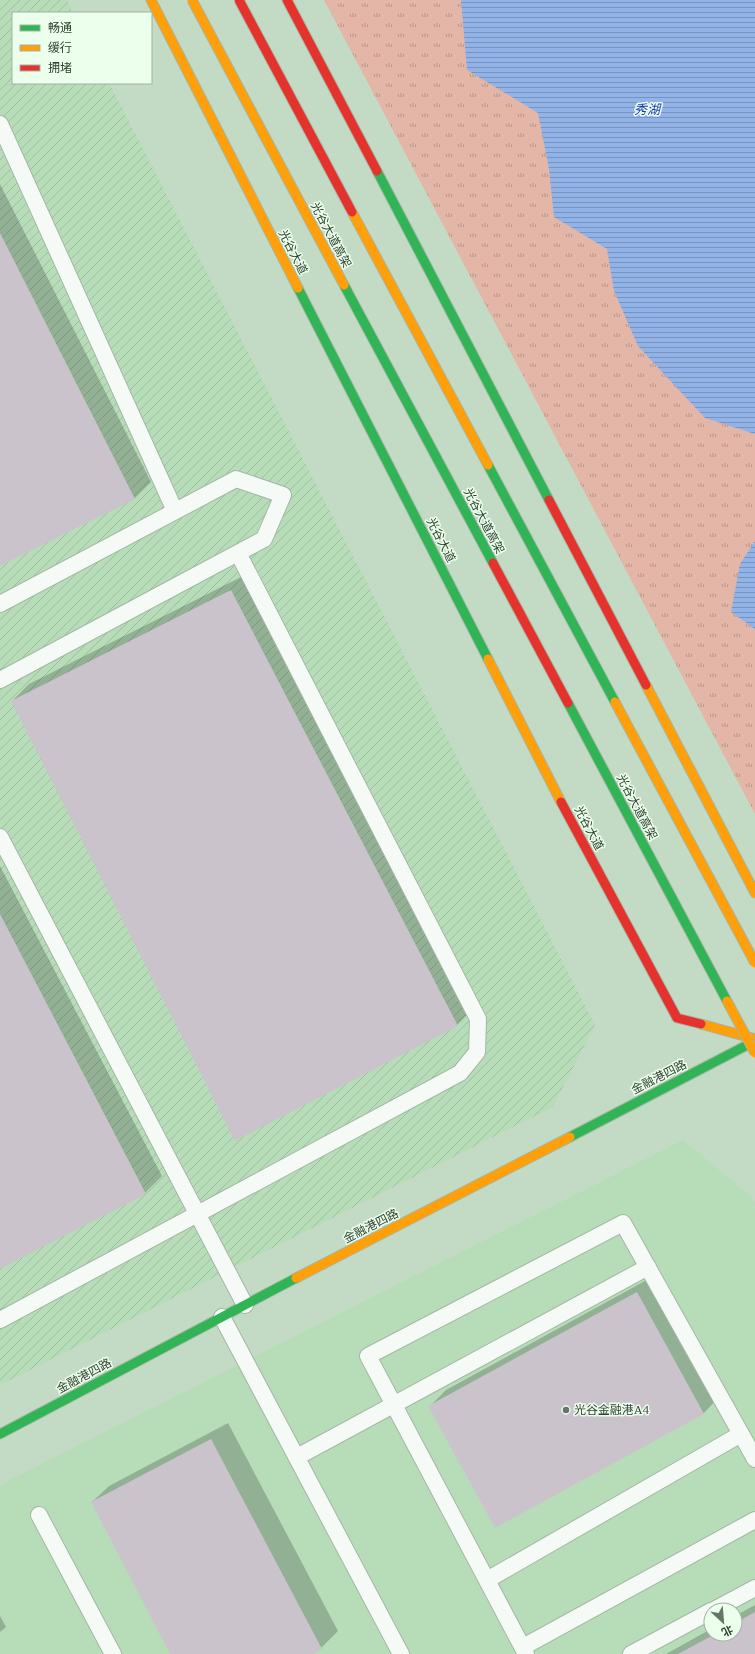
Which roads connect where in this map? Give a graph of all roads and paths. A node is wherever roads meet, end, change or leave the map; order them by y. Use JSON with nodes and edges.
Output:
{"nodes":[{"id":1,"x":151,"y":0,"type":"edge"},
{"id":2,"x":192,"y":0,"type":"edge"},
{"id":3,"x":239,"y":0,"type":"edge"},
{"id":4,"x":287,"y":0,"type":"edge"},
{"id":5,"x":0,"y":124,"type":"edge"},
{"id":6,"x":175,"y":511,"type":"junction"},
{"id":7,"x":238,"y":553,"type":"junction"},
{"id":8,"x":0,"y":604,"type":"edge"},
{"id":9,"x":0,"y":680,"type":"edge"},
{"id":10,"x":0,"y":837,"type":"edge"},
{"id":11,"x":755,"y":893,"type":"edge"},
{"id":12,"x":755,"y":963,"type":"edge"},
{"id":13,"x":755,"y":1040,"type":"edge"},
{"id":14,"x":755,"y":1053,"type":"edge"},
{"id":15,"x":198,"y":1214,"type":"junction"},
{"id":16,"x":648,"y":1268,"type":"junction"},
{"id":17,"x":245,"y":1305,"type":"junction"},
{"id":18,"x":222,"y":1317,"type":"junction"},
{"id":19,"x":0,"y":1320,"type":"edge"},
{"id":20,"x":394,"y":1405,"type":"junction"},
{"id":21,"x":0,"y":1434,"type":"edge"},
{"id":22,"x":741,"y":1434,"type":"junction"},
{"id":23,"x":297,"y":1457,"type":"junction"},
{"id":24,"x":755,"y":1459,"type":"edge"},
{"id":25,"x":39,"y":1515,"type":"dead end"},
{"id":26,"x":755,"y":1520,"type":"edge"},
{"id":27,"x":487,"y":1580,"type":"junction"},
{"id":28,"x":755,"y":1588,"type":"edge"},
{"id":29,"x":729,"y":1602,"type":"edge"},
{"id":30,"x":703,"y":1616,"type":"edge"},
{"id":31,"x":525,"y":1651,"type":"edge"},
{"id":32,"x":113,"y":1654,"type":"edge"},
{"id":33,"x":401,"y":1654,"type":"edge"},
{"id":34,"x":631,"y":1654,"type":"edge"}],
"edges":[{"from":1,"to":13,"type":"main road","name":"光谷大道"},
{"from":2,"to":14,"type":"main road","name":"光谷大道高架","bridge":true},
{"from":3,"to":12,"type":"main road","bridge":true},
{"from":4,"to":11,"type":"main road"},
{"from":5,"to":6,"type":"lane"},
{"from":6,"to":7,"type":"lane"},
{"from":6,"to":8,"type":"lane"},
{"from":7,"to":9,"type":"lane"},
{"from":7,"to":15,"type":"lane"},
{"from":10,"to":15,"type":"lane"},
{"from":13,"to":17,"type":"main road","name":"金融港四路"},
{"from":15,"to":17,"type":"lane"},
{"from":15,"to":19,"type":"lane"},
{"from":16,"to":20,"type":"lane"},
{"from":16,"to":20,"type":"lane"},
{"from":16,"to":22,"type":"lane"},
{"from":17,"to":18,"type":"main road","name":"金融港四路"},
{"from":18,"to":21,"type":"main road","name":"金融港四路"},
{"from":18,"to":23,"type":"lane"},
{"from":20,"to":23,"type":"lane"},
{"from":20,"to":27,"type":"lane"},
{"from":22,"to":24,"type":"lane"},
{"from":22,"to":27,"type":"lane"},
{"from":23,"to":33,"type":"lane"},
{"from":25,"to":32,"type":"lane"},
{"from":26,"to":31,"type":"lane"},
{"from":27,"to":31,"type":"lane"},
{"from":28,"to":29,"type":"lane"},
{"from":30,"to":34,"type":"lane"}]}
